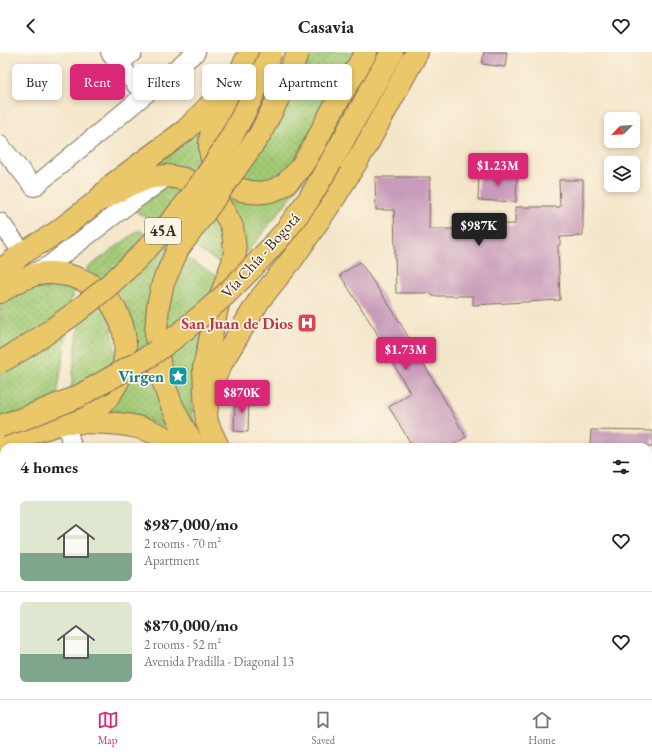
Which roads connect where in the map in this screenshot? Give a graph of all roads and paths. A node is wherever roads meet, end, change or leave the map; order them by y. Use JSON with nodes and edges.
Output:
{"nodes":[{"id":1,"x":133,"y":52,"type":"edge"},
{"id":2,"x":196,"y":52,"type":"edge"},
{"id":3,"x":250,"y":52,"type":"edge"},
{"id":4,"x":271,"y":52,"type":"edge"},
{"id":5,"x":298,"y":52,"type":"edge"},
{"id":6,"x":366,"y":52,"type":"edge"},
{"id":7,"x":392,"y":52,"type":"edge"},
{"id":8,"x":417,"y":52,"type":"edge"},
{"id":9,"x":114,"y":58,"type":"edge"},
{"id":10,"x":181,"y":64,"type":"edge"},
{"id":11,"x":243,"y":64,"type":"edge"},
{"id":12,"x":133,"y":81,"type":"edge"},
{"id":13,"x":138,"y":100,"type":"edge"},
{"id":14,"x":215,"y":100,"type":"edge"},
{"id":15,"x":226,"y":100,"type":"edge"},
{"id":16,"x":0,"y":145,"type":"edge"},
{"id":17,"x":168,"y":176,"type":"junction"},
{"id":18,"x":96,"y":202,"type":"junction"},
{"id":19,"x":0,"y":222,"type":"edge"},
{"id":20,"x":23,"y":253,"type":"junction"},
{"id":21,"x":9,"y":275,"type":"edge"},
{"id":22,"x":0,"y":292,"type":"edge"},
{"id":23,"x":0,"y":362,"type":"edge"},
{"id":24,"x":206,"y":413,"type":"junction"},
{"id":25,"x":66,"y":421,"type":"junction"},
{"id":26,"x":0,"y":426,"type":"edge"},
{"id":27,"x":0,"y":443,"type":"edge"},
{"id":28,"x":71,"y":443,"type":"edge"},
{"id":29,"x":172,"y":443,"type":"edge"},
{"id":30,"x":192,"y":443,"type":"edge"},
{"id":31,"x":216,"y":443,"type":"edge"}],
"edges":[{"from":1,"to":9,"type":"lane"},
{"from":2,"to":10,"type":"lane"},
{"from":3,"to":11,"type":"main road"},
{"from":4,"to":23,"type":"main road","number":"45A","bridge":true},
{"from":5,"to":30,"type":"main road","bridge":true},
{"from":6,"to":15,"type":"main road"},
{"from":7,"to":26,"type":"main road","name":"Vía Chía - Bogotá","bridge":true},
{"from":8,"to":24,"type":"main road"},
{"from":9,"to":12,"type":"lane"},
{"from":13,"to":16,"type":"lane"},
{"from":14,"to":18,"type":"main road"},
{"from":17,"to":18,"type":"main road"},
{"from":17,"to":21,"type":"lane"},
{"from":17,"to":24,"type":"main road"},
{"from":18,"to":20,"type":"main road"},
{"from":19,"to":20,"type":"lane"},
{"from":20,"to":21,"type":"main road"},
{"from":21,"to":22,"type":"main road"},
{"from":21,"to":25,"type":"main road"},
{"from":24,"to":31,"type":"main road"},
{"from":25,"to":27,"type":"main road"},
{"from":25,"to":28,"type":"lane"},
{"from":25,"to":29,"type":"main road"}]}
